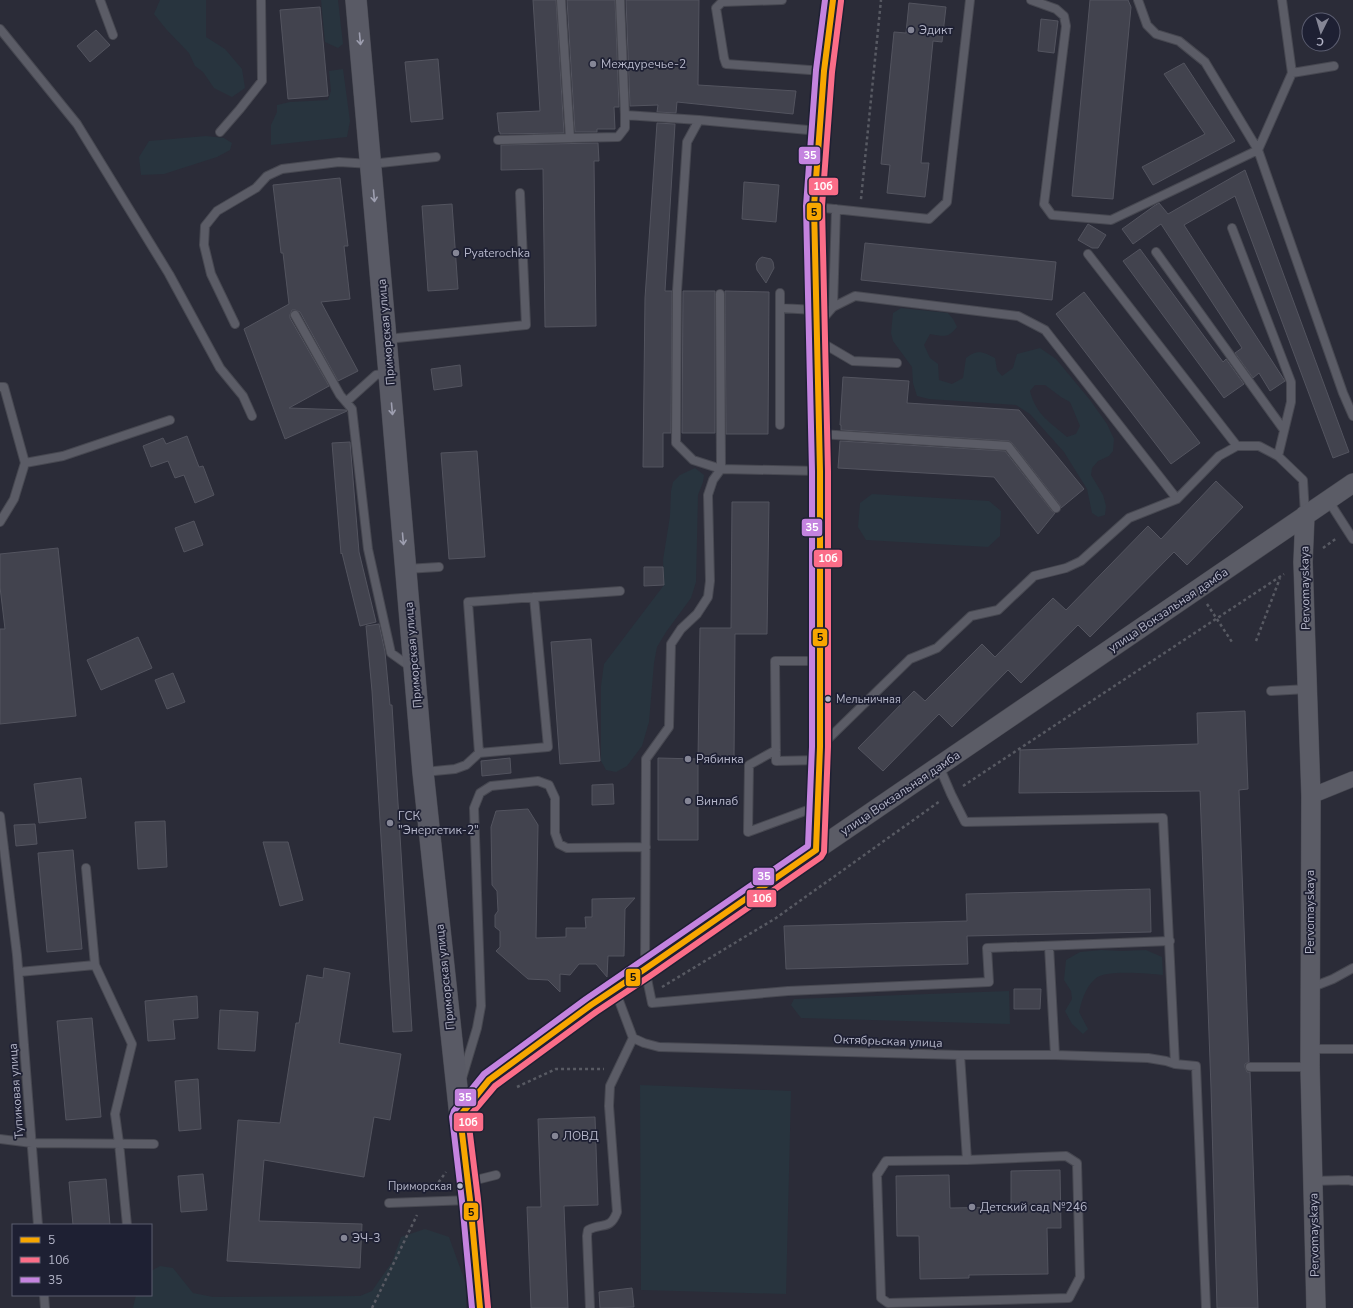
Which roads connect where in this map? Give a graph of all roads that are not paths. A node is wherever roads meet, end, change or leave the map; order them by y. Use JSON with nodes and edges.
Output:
{"nodes":[{"id":1,"x":100,"y":0,"type":"edge"},
{"id":2,"x":261,"y":0,"type":"edge"},
{"id":3,"x":356,"y":0,"type":"edge"},
{"id":4,"x":561,"y":0,"type":"edge"},
{"id":5,"x":620,"y":0,"type":"edge"},
{"id":6,"x":782,"y":0,"type":"edge"},
{"id":7,"x":833,"y":0,"type":"edge"},
{"id":8,"x":970,"y":0,"type":"edge"},
{"id":9,"x":1034,"y":0,"type":"edge"},
{"id":10,"x":1138,"y":0,"type":"edge"},
{"id":11,"x":1282,"y":0,"type":"edge"},
{"id":12,"x":0,"y":29,"type":"edge"},
{"id":13,"x":113,"y":35,"type":"dead end"},
{"id":14,"x":1334,"y":66,"type":"dead end"},
{"id":15,"x":824,"y":71,"type":"junction"},
{"id":16,"x":1292,"y":73,"type":"junction"},
{"id":17,"x":624,"y":115,"type":"junction"},
{"id":18,"x":699,"y":120,"type":"junction"},
{"id":19,"x":220,"y":132,"type":"dead end"},
{"id":20,"x":819,"y":132,"type":"junction"},
{"id":21,"x":570,"y":138,"type":"junction"},
{"id":22,"x":498,"y":140,"type":"dead end"},
{"id":23,"x":1258,"y":150,"type":"junction"},
{"id":24,"x":436,"y":157,"type":"dead end"},
{"id":25,"x":371,"y":164,"type":"junction"},
{"id":26,"x":520,"y":193,"type":"dead end"},
{"id":27,"x":814,"y":206,"type":"junction"},
{"id":28,"x":836,"y":209,"type":"junction"},
{"id":29,"x":1232,"y":228,"type":"dead end"},
{"id":30,"x":1156,"y":252,"type":"dead end"},
{"id":31,"x":1088,"y":254,"type":"dead end"},
{"id":32,"x":780,"y":293,"type":"dead end"},
{"id":33,"x":720,"y":294,"type":"dead end"},
{"id":34,"x":780,"y":308,"type":"junction"},
{"id":35,"x":295,"y":315,"type":"dead end"},
{"id":36,"x":821,"y":321,"type":"junction"},
{"id":37,"x":235,"y":324,"type":"dead end"},
{"id":38,"x":386,"y":339,"type":"junction"},
{"id":39,"x":897,"y":363,"type":"dead end"},
{"id":40,"x":389,"y":373,"type":"junction"},
{"id":41,"x":0,"y":386,"type":"edge"},
{"id":42,"x":346,"y":402,"type":"junction"},
{"id":43,"x":252,"y":416,"type":"dead end"},
{"id":44,"x":1353,"y":416,"type":"edge"},
{"id":45,"x":170,"y":420,"type":"dead end"},
{"id":46,"x":780,"y":425,"type":"dead end"},
{"id":47,"x":1284,"y":430,"type":"junction"},
{"id":48,"x":819,"y":434,"type":"junction"},
{"id":49,"x":1237,"y":446,"type":"junction"},
{"id":50,"x":1278,"y":456,"type":"junction"},
{"id":51,"x":25,"y":463,"type":"junction"},
{"id":52,"x":721,"y":469,"type":"junction"},
{"id":53,"x":820,"y":471,"type":"junction"},
{"id":54,"x":1353,"y":483,"type":"edge"},
{"id":55,"x":1177,"y":499,"type":"junction"},
{"id":56,"x":1328,"y":500,"type":"junction"},
{"id":57,"x":1056,"y":508,"type":"dead end"},
{"id":58,"x":1305,"y":515,"type":"junction"},
{"id":59,"x":0,"y":522,"type":"edge"},
{"id":60,"x":1353,"y":539,"type":"edge"},
{"id":61,"x":439,"y":567,"type":"dead end"},
{"id":62,"x":406,"y":569,"type":"junction"},
{"id":63,"x":620,"y":591,"type":"dead end"},
{"id":64,"x":534,"y":597,"type":"junction"},
{"id":65,"x":820,"y":661,"type":"junction"},
{"id":66,"x":414,"y":670,"type":"junction"},
{"id":67,"x":1308,"y":689,"type":"junction"},
{"id":68,"x":1271,"y":691,"type":"dead end"},
{"id":69,"x":776,"y":750,"type":"junction"},
{"id":70,"x":479,"y":753,"type":"junction"},
{"id":71,"x":819,"y":754,"type":"junction"},
{"id":72,"x":939,"y":766,"type":"junction"},
{"id":73,"x":423,"y":772,"type":"junction"},
{"id":74,"x":1353,"y":779,"type":"edge"},
{"id":75,"x":1310,"y":796,"type":"junction"},
{"id":76,"x":818,"y":806,"type":"junction"},
{"id":77,"x":0,"y":816,"type":"edge"},
{"id":78,"x":646,"y":847,"type":"junction"},
{"id":79,"x":816,"y":850,"type":"junction"},
{"id":80,"x":86,"y":868,"type":"dead end"},
{"id":81,"x":1170,"y":942,"type":"junction"},
{"id":82,"x":1050,"y":946,"type":"junction"},
{"id":83,"x":95,"y":965,"type":"junction"},
{"id":84,"x":1353,"y":968,"type":"edge"},
{"id":85,"x":645,"y":969,"type":"junction"},
{"id":86,"x":18,"y":972,"type":"junction"},
{"id":87,"x":1310,"y":988,"type":"junction"},
{"id":88,"x":615,"y":989,"type":"junction"},
{"id":89,"x":633,"y":1038,"type":"junction"},
{"id":90,"x":1353,"y":1049,"type":"edge"},
{"id":91,"x":960,"y":1055,"type":"junction"},
{"id":92,"x":1055,"y":1055,"type":"junction"},
{"id":93,"x":1310,"y":1058,"type":"junction"},
{"id":94,"x":1175,"y":1064,"type":"junction"},
{"id":95,"x":1250,"y":1067,"type":"dead end"},
{"id":96,"x":458,"y":1094,"type":"junction"},
{"id":97,"x":460,"y":1116,"type":"junction"},
{"id":98,"x":0,"y":1139,"type":"edge"},
{"id":99,"x":32,"y":1143,"type":"junction"},
{"id":100,"x":119,"y":1144,"type":"junction"},
{"id":101,"x":154,"y":1144,"type":"dead end"},
{"id":102,"x":967,"y":1160,"type":"junction"},
{"id":103,"x":496,"y":1175,"type":"dead end"},
{"id":104,"x":1313,"y":1181,"type":"junction"},
{"id":105,"x":1353,"y":1181,"type":"edge"},
{"id":106,"x":469,"y":1191,"type":"junction"},
{"id":107,"x":389,"y":1203,"type":"dead end"},
{"id":108,"x":38,"y":1224,"type":"edge"},
{"id":109,"x":127,"y":1224,"type":"edge"},
{"id":110,"x":44,"y":1296,"type":"edge"},
{"id":111,"x":45,"y":1308,"type":"edge"},
{"id":112,"x":480,"y":1308,"type":"edge"},
{"id":113,"x":590,"y":1308,"type":"edge"},
{"id":114,"x":1206,"y":1308,"type":"edge"},
{"id":115,"x":1316,"y":1308,"type":"edge"}],
"edges":[{"from":1,"to":13,"type":"lane"},
{"from":2,"to":19,"type":"lane"},
{"from":3,"to":25,"type":"main road","name":"Приморская улица","one_way":true},
{"from":4,"to":21,"type":"lane"},
{"from":5,"to":17,"type":"lane"},
{"from":6,"to":15,"type":"lane"},
{"from":7,"to":15,"type":"main road"},
{"from":8,"to":28,"type":"lane"},
{"from":9,"to":23,"type":"lane"},
{"from":10,"to":23,"type":"lane"},
{"from":11,"to":16,"type":"lane"},
{"from":12,"to":43,"type":"lane"},
{"from":14,"to":16,"type":"lane"},
{"from":15,"to":20,"type":"main road"},
{"from":16,"to":23,"type":"lane"},
{"from":17,"to":18,"type":"lane"},
{"from":17,"to":21,"type":"lane"},
{"from":18,"to":20,"type":"lane"},
{"from":18,"to":52,"type":"lane"},
{"from":20,"to":27,"type":"main road"},
{"from":21,"to":22,"type":"lane"},
{"from":23,"to":44,"type":"lane"},
{"from":24,"to":25,"type":"lane"},
{"from":25,"to":37,"type":"lane"},
{"from":25,"to":38,"type":"main road","name":"Приморская улица","one_way":true},
{"from":26,"to":38,"type":"lane"},
{"from":27,"to":28,"type":"lane"},
{"from":27,"to":36,"type":"main road"},
{"from":28,"to":36,"type":"lane"},
{"from":29,"to":47,"type":"lane"},
{"from":30,"to":47,"type":"lane"},
{"from":31,"to":49,"type":"lane"},
{"from":32,"to":34,"type":"lane"},
{"from":33,"to":52,"type":"lane"},
{"from":34,"to":36,"type":"lane"},
{"from":34,"to":46,"type":"lane"},
{"from":35,"to":42,"type":"lane"},
{"from":36,"to":39,"type":"lane"},
{"from":36,"to":48,"type":"main road"},
{"from":36,"to":55,"type":"lane"},
{"from":38,"to":40,"type":"main road","name":"Приморская улица"},
{"from":40,"to":42,"type":"lane"},
{"from":40,"to":62,"type":"main road","name":"Приморская улица","one_way":true},
{"from":41,"to":51,"type":"lane"},
{"from":42,"to":66,"type":"lane"},
{"from":45,"to":51,"type":"lane"},
{"from":47,"to":50,"type":"lane"},
{"from":48,"to":53,"type":"main road"},
{"from":48,"to":57,"type":"lane"},
{"from":49,"to":50,"type":"lane"},
{"from":49,"to":55,"type":"lane"},
{"from":50,"to":58,"type":"lane"},
{"from":51,"to":59,"type":"lane"},
{"from":52,"to":53,"type":"lane"},
{"from":52,"to":78,"type":"lane"},
{"from":53,"to":65,"type":"main road"},
{"from":54,"to":56,"type":"street","name":"улица Вокзальная дамба"},
{"from":55,"to":71,"type":"lane"},
{"from":56,"to":58,"type":"street","name":"улица Вокзальная дамба"},
{"from":56,"to":60,"type":"lane"},
{"from":58,"to":67,"type":"street","name":"Pervomayskaya"},
{"from":58,"to":72,"type":"street","name":"улица Вокзальная дамба"},
{"from":61,"to":62,"type":"lane"},
{"from":62,"to":66,"type":"main road","name":"Приморская улица"},
{"from":63,"to":64,"type":"lane"},
{"from":64,"to":70,"type":"lane"},
{"from":64,"to":70,"type":"lane"},
{"from":65,"to":69,"type":"lane"},
{"from":65,"to":71,"type":"main road"},
{"from":66,"to":73,"type":"main road","name":"Приморская улица"},
{"from":67,"to":68,"type":"lane"},
{"from":67,"to":75,"type":"street","name":"Pervomayskaya"},
{"from":69,"to":71,"type":"lane"},
{"from":69,"to":76,"type":"lane"},
{"from":70,"to":73,"type":"lane"},
{"from":71,"to":76,"type":"main road"},
{"from":72,"to":79,"type":"street","name":"улица Вокзальная дамба"},
{"from":72,"to":81,"type":"lane"},
{"from":73,"to":96,"type":"main road","name":"Приморская улица"},
{"from":74,"to":75,"type":"street"},
{"from":75,"to":87,"type":"street","name":"Pervomayskaya"},
{"from":76,"to":79,"type":"main road"},
{"from":77,"to":86,"type":"lane","name":"Тупиковая улица"},
{"from":78,"to":85,"type":"lane"},
{"from":78,"to":96,"type":"lane"},
{"from":79,"to":85,"type":"main road","name":"улица Вокзальная дамба"},
{"from":80,"to":83,"type":"lane"},
{"from":81,"to":82,"type":"lane"},
{"from":81,"to":94,"type":"lane"},
{"from":82,"to":85,"type":"lane"},
{"from":82,"to":92,"type":"lane"},
{"from":83,"to":86,"type":"lane"},
{"from":83,"to":100,"type":"lane"},
{"from":84,"to":87,"type":"lane"},
{"from":85,"to":88,"type":"main road","name":"улица Вокзальная дамба"},
{"from":86,"to":99,"type":"lane","name":"Тупиковая улица"},
{"from":87,"to":93,"type":"street","name":"Pervomayskaya"},
{"from":88,"to":89,"type":"lane"},
{"from":88,"to":97,"type":"main road","name":"улица Вокзальная дамба"},
{"from":89,"to":91,"type":"lane","name":"Октябрьская улица"},
{"from":89,"to":113,"type":"lane"},
{"from":90,"to":93,"type":"lane"},
{"from":91,"to":92,"type":"lane","name":"Октябрьская улица"},
{"from":91,"to":102,"type":"lane"},
{"from":92,"to":94,"type":"lane","name":"Октябрьская улица"},
{"from":93,"to":95,"type":"lane"},
{"from":93,"to":104,"type":"street","name":"Pervomayskaya"},
{"from":94,"to":114,"type":"lane","name":"Октябрьская улица"},
{"from":96,"to":97,"type":"main road","name":"Приморская улица"},
{"from":97,"to":106,"type":"main road","name":"Приморская улица"},
{"from":98,"to":99,"type":"lane"},
{"from":99,"to":100,"type":"lane"},
{"from":99,"to":108,"type":"lane","name":"Тупиковая улица"},
{"from":100,"to":101,"type":"lane"},
{"from":100,"to":109,"type":"lane"},
{"from":102,"to":102,"type":"lane"},
{"from":103,"to":106,"type":"lane"},
{"from":104,"to":105,"type":"lane"},
{"from":104,"to":115,"type":"street","name":"Pervomayskaya"},
{"from":106,"to":107,"type":"lane"},
{"from":106,"to":112,"type":"main road","name":"Приморская улица"},
{"from":110,"to":111,"type":"lane"}]}
